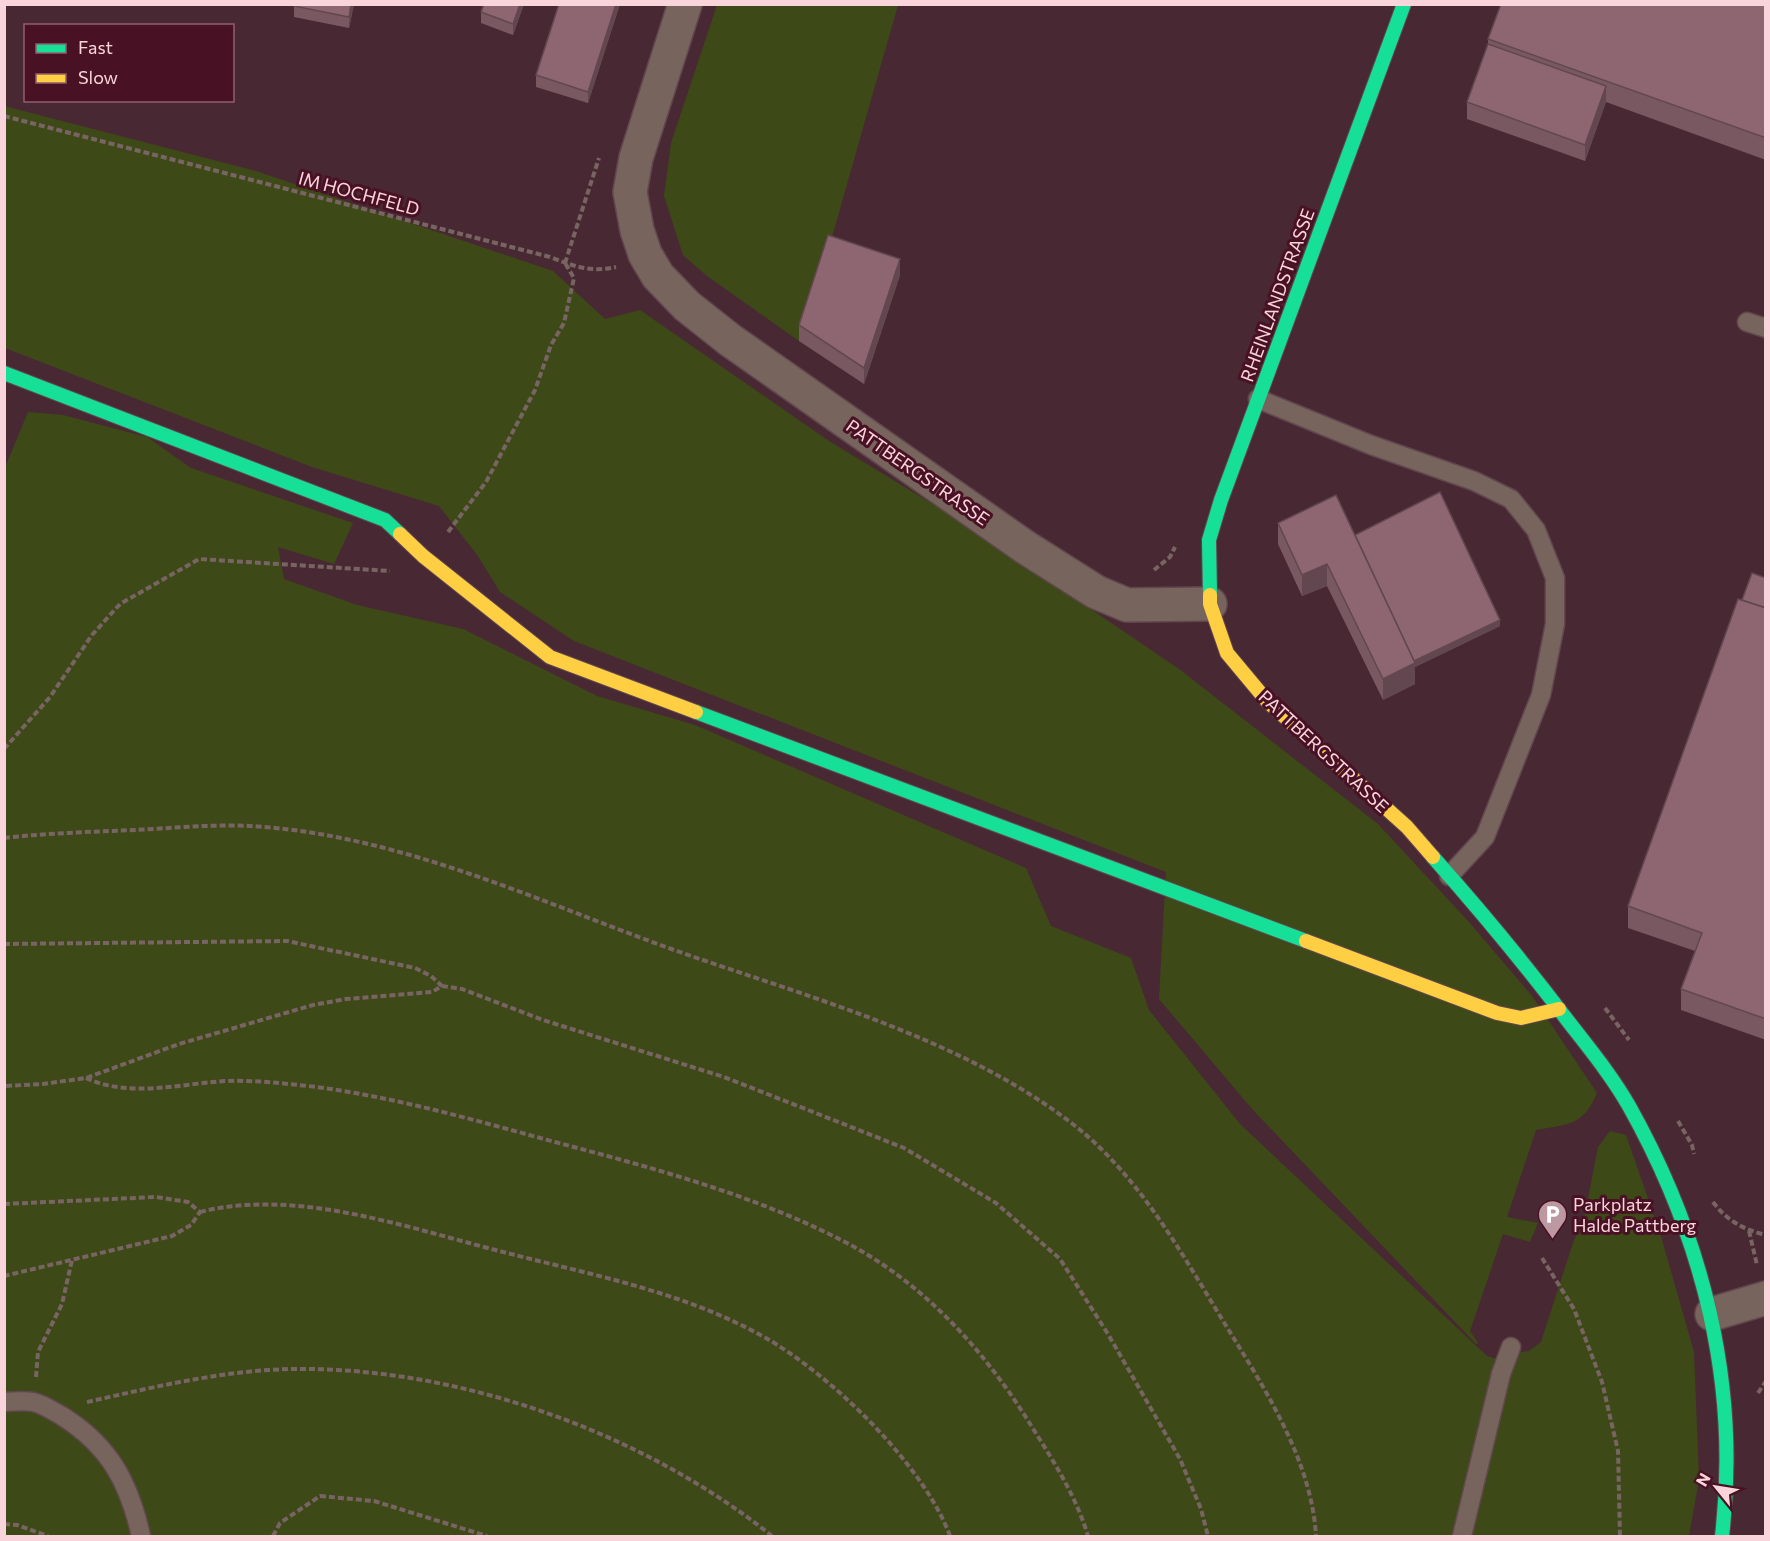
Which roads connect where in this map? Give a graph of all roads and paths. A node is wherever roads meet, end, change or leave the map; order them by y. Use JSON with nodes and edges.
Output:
{"nodes":[{"id":1,"x":685,"y":4,"type":"edge"},
{"id":2,"x":1404,"y":4,"type":"edge"},
{"id":3,"x":4,"y":116,"type":"edge"},
{"id":4,"x":600,"y":156,"type":"dead end"},
{"id":5,"x":565,"y":263,"type":"junction"},
{"id":6,"x":1748,"y":322,"type":"dead end"},
{"id":7,"x":1766,"y":328,"type":"edge"},
{"id":8,"x":4,"y":373,"type":"edge"},
{"id":9,"x":1258,"y":399,"type":"junction"},
{"id":10,"x":423,"y":556,"type":"junction"},
{"id":11,"x":1210,"y":603,"type":"junction"},
{"id":12,"x":4,"y":749,"type":"edge"},
{"id":13,"x":4,"y":838,"type":"edge"},
{"id":14,"x":1449,"y":876,"type":"junction"},
{"id":15,"x":4,"y":944,"type":"edge"},
{"id":16,"x":442,"y":986,"type":"junction"},
{"id":17,"x":1559,"y":1010,"type":"junction"},
{"id":18,"x":86,"y":1078,"type":"junction"},
{"id":19,"x":4,"y":1086,"type":"edge"},
{"id":20,"x":4,"y":1204,"type":"edge"},
{"id":21,"x":200,"y":1212,"type":"junction"},
{"id":22,"x":1749,"y":1231,"type":"dead end"},
{"id":23,"x":1766,"y":1235,"type":"edge"},
{"id":24,"x":1542,"y":1258,"type":"dead end"},
{"id":25,"x":72,"y":1260,"type":"junction"},
{"id":26,"x":4,"y":1276,"type":"edge"},
{"id":27,"x":1766,"y":1298,"type":"edge"},
{"id":28,"x":1712,"y":1314,"type":"junction"},
{"id":29,"x":1512,"y":1347,"type":"dead end"},
{"id":30,"x":33,"y":1401,"type":"junction"},
{"id":31,"x":4,"y":1402,"type":"edge"},
{"id":32,"x":51,"y":1410,"type":"junction"},
{"id":33,"x":4,"y":1524,"type":"edge"},
{"id":34,"x":48,"y":1536,"type":"edge"},
{"id":35,"x":141,"y":1536,"type":"edge"},
{"id":36,"x":273,"y":1536,"type":"edge"},
{"id":37,"x":487,"y":1536,"type":"edge"},
{"id":38,"x":772,"y":1536,"type":"edge"},
{"id":39,"x":950,"y":1536,"type":"edge"},
{"id":40,"x":1088,"y":1536,"type":"edge"},
{"id":41,"x":1208,"y":1536,"type":"edge"},
{"id":42,"x":1316,"y":1536,"type":"edge"},
{"id":43,"x":1462,"y":1536,"type":"edge"},
{"id":44,"x":1620,"y":1536,"type":"edge"},
{"id":45,"x":1722,"y":1536,"type":"edge"}],
"edges":[{"from":1,"to":11,"type":"street","name":"PATTBERGSTRASSE"},
{"from":2,"to":9,"type":"street","name":"RHEINLANDSTRASSE"},
{"from":3,"to":5,"type":"path","name":"IM HOCHFELD"},
{"from":4,"to":5,"type":"path"},
{"from":5,"to":10,"type":"path"},
{"from":6,"to":7,"type":"lane"},
{"from":8,"to":10,"type":"street"},
{"from":9,"to":11,"type":"street","name":"RHEINLANDSTRASSE"},
{"from":9,"to":14,"type":"lane"},
{"from":10,"to":12,"type":"path"},
{"from":10,"to":17,"type":"street"},
{"from":11,"to":14,"type":"street","name":"PATTBERGSTRASSE"},
{"from":13,"to":42,"type":"path"},
{"from":14,"to":17,"type":"street","name":"PATTBERGSTRASSE"},
{"from":15,"to":16,"type":"path"},
{"from":16,"to":18,"type":"path"},
{"from":16,"to":41,"type":"path"},
{"from":17,"to":28,"type":"street","name":"PATTBERGSTRASSE"},
{"from":18,"to":19,"type":"path"},
{"from":18,"to":40,"type":"path"},
{"from":20,"to":21,"type":"path"},
{"from":21,"to":25,"type":"path"},
{"from":21,"to":39,"type":"path"},
{"from":22,"to":23,"type":"path"},
{"from":24,"to":44,"type":"path"},
{"from":25,"to":26,"type":"path"},
{"from":25,"to":30,"type":"path"},
{"from":27,"to":28,"type":"street"},
{"from":28,"to":45,"type":"street","name":"PATTBERGSTRASSE"},
{"from":29,"to":43,"type":"lane"},
{"from":30,"to":31,"type":"lane"},
{"from":30,"to":32,"type":"lane"},
{"from":32,"to":35,"type":"lane"},
{"from":32,"to":38,"type":"path"},
{"from":33,"to":34,"type":"path"},
{"from":36,"to":37,"type":"path"}]}
